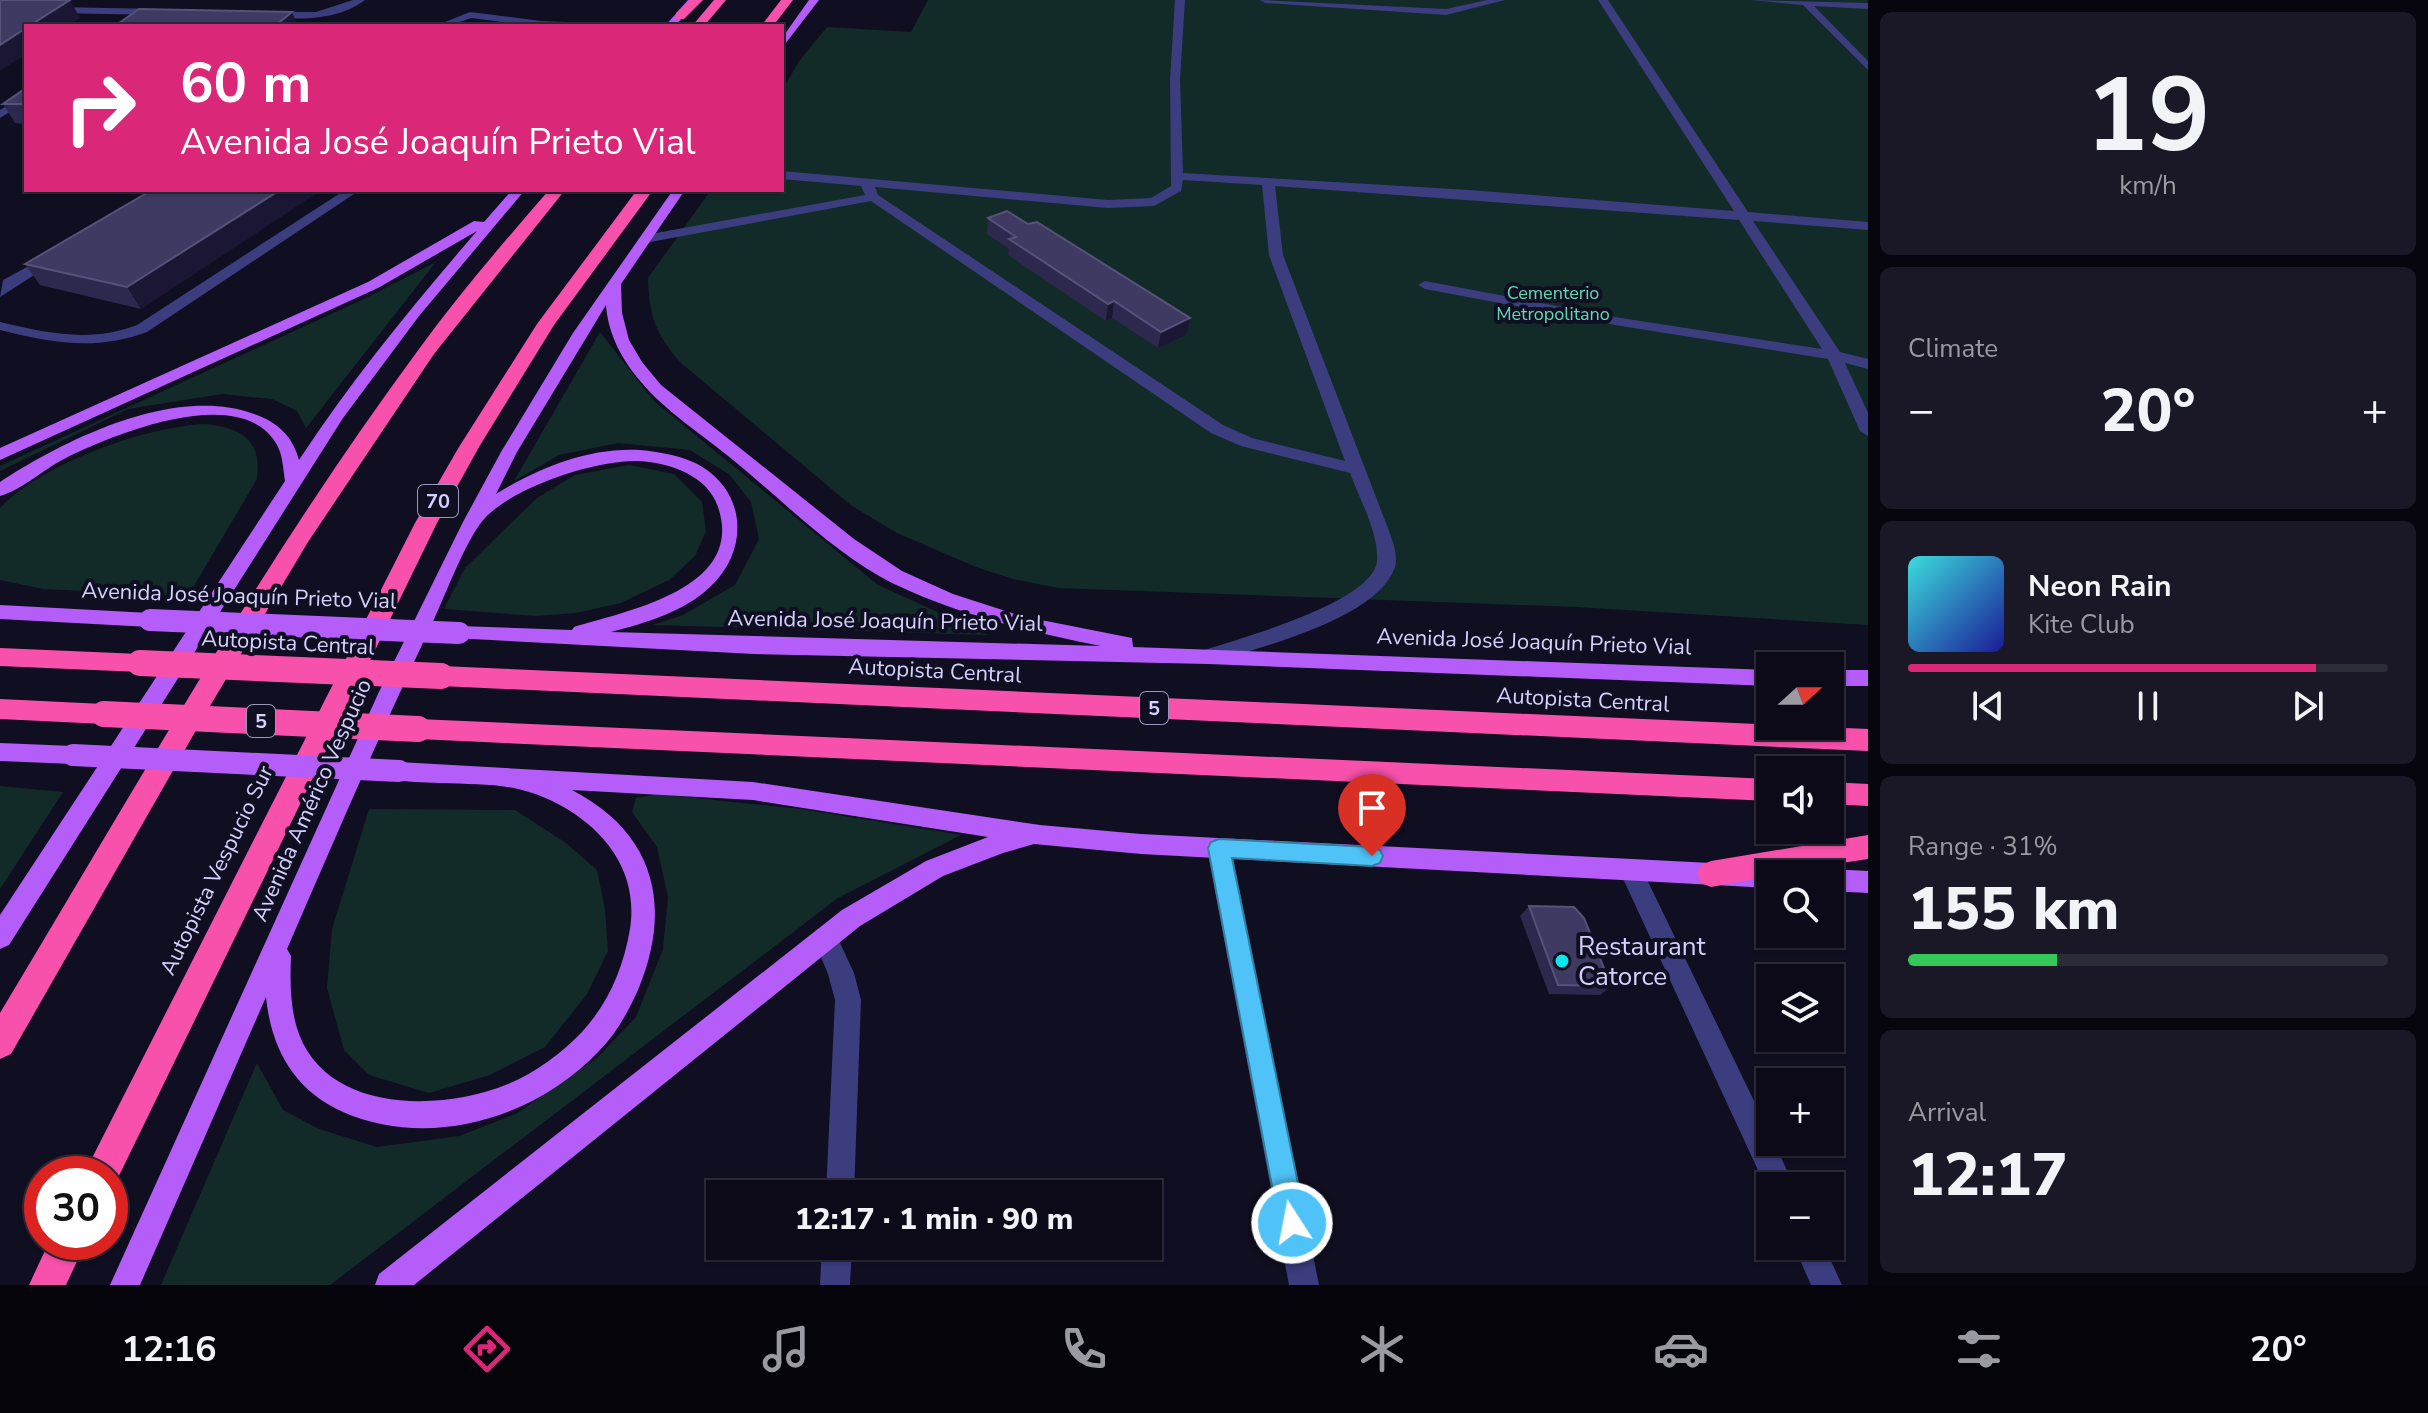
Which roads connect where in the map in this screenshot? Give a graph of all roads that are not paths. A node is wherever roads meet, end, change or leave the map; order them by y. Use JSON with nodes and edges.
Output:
{"nodes":[{"id":1,"x":167,"y":0,"type":"edge"},
{"id":2,"x":360,"y":0,"type":"edge"},
{"id":3,"x":695,"y":0,"type":"edge"},
{"id":4,"x":720,"y":0,"type":"edge"},
{"id":5,"x":787,"y":0,"type":"edge"},
{"id":6,"x":814,"y":0,"type":"edge"},
{"id":7,"x":1180,"y":0,"type":"edge"},
{"id":8,"x":1265,"y":0,"type":"edge"},
{"id":9,"x":1500,"y":0,"type":"edge"},
{"id":10,"x":1603,"y":0,"type":"edge"},
{"id":11,"x":1755,"y":0,"type":"edge"},
{"id":12,"x":1804,"y":2,"type":"edge"},
{"id":13,"x":1868,"y":6,"type":"edge"},
{"id":14,"x":0,"y":9,"type":"edge"},
{"id":15,"x":149,"y":12,"type":"junction"},
{"id":16,"x":179,"y":13,"type":"edge"},
{"id":17,"x":254,"y":15,"type":"edge"},
{"id":18,"x":680,"y":16,"type":"joint"},
{"id":19,"x":132,"y":24,"type":"edge"},
{"id":20,"x":445,"y":24,"type":"edge"},
{"id":21,"x":537,"y":24,"type":"edge"},
{"id":22,"x":672,"y":24,"type":"edge"},
{"id":23,"x":700,"y":24,"type":"edge"},
{"id":24,"x":769,"y":24,"type":"edge"},
{"id":25,"x":784,"y":42,"type":"edge"},
{"id":26,"x":1868,"y":67,"type":"edge"},
{"id":27,"x":24,"y":98,"type":"edge"},
{"id":28,"x":0,"y":115,"type":"edge"},
{"id":29,"x":784,"y":175,"type":"edge"},
{"id":30,"x":1177,"y":176,"type":"junction"},
{"id":31,"x":866,"y":182,"type":"junction"},
{"id":32,"x":1268,"y":182,"type":"junction"},
{"id":33,"x":351,"y":192,"type":"edge"},
{"id":34,"x":517,"y":192,"type":"edge"},
{"id":35,"x":555,"y":192,"type":"edge"},
{"id":36,"x":644,"y":192,"type":"edge"},
{"id":37,"x":678,"y":192,"type":"edge"},
{"id":38,"x":873,"y":197,"type":"junction"},
{"id":39,"x":503,"y":208,"type":"junction"},
{"id":40,"x":1742,"y":216,"type":"junction"},
{"id":41,"x":1868,"y":226,"type":"edge"},
{"id":42,"x":645,"y":239,"type":"junction"},
{"id":43,"x":60,"y":252,"type":"edge"},
{"id":44,"x":614,"y":282,"type":"junction"},
{"id":45,"x":1425,"y":285,"type":"dead end"},
{"id":46,"x":0,"y":293,"type":"edge"},
{"id":47,"x":0,"y":326,"type":"edge"},
{"id":48,"x":1834,"y":355,"type":"junction"},
{"id":49,"x":1868,"y":364,"type":"edge"},
{"id":50,"x":1868,"y":431,"type":"edge"},
{"id":51,"x":0,"y":455,"type":"edge"},
{"id":52,"x":1356,"y":469,"type":"junction"},
{"id":53,"x":293,"y":480,"type":"junction"},
{"id":54,"x":0,"y":490,"type":"edge"},
{"id":55,"x":472,"y":522,"type":"junction"},
{"id":56,"x":3,"y":612,"type":"edge"},
{"id":57,"x":556,"y":637,"type":"junction"},
{"id":58,"x":1208,"y":656,"type":"junction"},
{"id":59,"x":0,"y":657,"type":"edge"},
{"id":60,"x":1756,"y":677,"type":"edge"},
{"id":61,"x":1844,"y":678,"type":"edge"},
{"id":62,"x":1868,"y":678,"type":"edge"},
{"id":63,"x":0,"y":709,"type":"edge"},
{"id":64,"x":1868,"y":740,"type":"edge"},
{"id":65,"x":0,"y":752,"type":"edge"},
{"id":66,"x":501,"y":775,"type":"junction"},
{"id":67,"x":1756,"y":789,"type":"edge"},
{"id":68,"x":1844,"y":794,"type":"edge"},
{"id":69,"x":1868,"y":795,"type":"edge"},
{"id":70,"x":1040,"y":835,"type":"junction"},
{"id":71,"x":1868,"y":847,"type":"edge"},
{"id":72,"x":1219,"y":848,"type":"junction"},
{"id":73,"x":1631,"y":870,"type":"junction"},
{"id":74,"x":1711,"y":874,"type":"junction"},
{"id":75,"x":1756,"y":876,"type":"edge"},
{"id":76,"x":1844,"y":881,"type":"edge"},
{"id":77,"x":1868,"y":882,"type":"edge"},
{"id":78,"x":27,"y":895,"type":"junction"},
{"id":79,"x":0,"y":923,"type":"edge"},
{"id":80,"x":0,"y":937,"type":"edge"},
{"id":81,"x":825,"y":938,"type":"junction"},
{"id":82,"x":278,"y":945,"type":"junction"},
{"id":83,"x":0,"y":1043,"type":"edge"},
{"id":84,"x":111,"y":1156,"type":"edge"},
{"id":85,"x":1773,"y":1172,"type":"edge"},
{"id":86,"x":841,"y":1180,"type":"edge"},
{"id":87,"x":59,"y":1260,"type":"edge"},
{"id":88,"x":836,"y":1260,"type":"edge"},
{"id":89,"x":1815,"y":1260,"type":"edge"},
{"id":90,"x":47,"y":1285,"type":"edge"},
{"id":91,"x":125,"y":1285,"type":"edge"},
{"id":92,"x":390,"y":1285,"type":"edge"},
{"id":93,"x":835,"y":1285,"type":"edge"},
{"id":94,"x":1304,"y":1285,"type":"edge"},
{"id":95,"x":1827,"y":1285,"type":"edge"}],
"edges":[{"from":1,"to":15,"type":"street"},
{"from":2,"to":17,"type":"street"},
{"from":3,"to":18,"type":"highway"},
{"from":4,"to":23,"type":"highway"},
{"from":5,"to":24,"type":"highway"},
{"from":6,"to":25,"type":"main road"},
{"from":7,"to":30,"type":"street"},
{"from":8,"to":9,"type":"street"},
{"from":10,"to":40,"type":"street"},
{"from":11,"to":12,"type":"street"},
{"from":12,"to":13,"type":"street"},
{"from":12,"to":26,"type":"street"},
{"from":14,"to":15,"type":"street"},
{"from":15,"to":16,"type":"street"},
{"from":15,"to":19,"type":"street"},
{"from":18,"to":22,"type":"main road"},
{"from":20,"to":21,"type":"street"},
{"from":27,"to":28,"type":"street"},
{"from":29,"to":31,"type":"street"},
{"from":30,"to":31,"type":"street"},
{"from":30,"to":32,"type":"street"},
{"from":31,"to":38,"type":"street"},
{"from":32,"to":40,"type":"street"},
{"from":32,"to":52,"type":"street"},
{"from":33,"to":47,"type":"street"},
{"from":34,"to":39,"type":"main road"},
{"from":35,"to":83,"type":"highway"},
{"from":36,"to":84,"type":"highway","name":"Autopista Vespucio Sur","number":"70"},
{"from":37,"to":42,"type":"main road","name":"Avenida Américo Vespucio"},
{"from":38,"to":42,"type":"street"},
{"from":38,"to":52,"type":"street"},
{"from":39,"to":51,"type":"main road"},
{"from":39,"to":53,"type":"main road"},
{"from":40,"to":41,"type":"street"},
{"from":40,"to":48,"type":"street"},
{"from":42,"to":44,"type":"main road","name":"Avenida Américo Vespucio"},
{"from":43,"to":46,"type":"street"},
{"from":44,"to":55,"type":"main road","name":"Avenida Américo Vespucio"},
{"from":44,"to":58,"type":"main road"},
{"from":45,"to":48,"type":"street"},
{"from":48,"to":49,"type":"street"},
{"from":48,"to":50,"type":"street"},
{"from":52,"to":58,"type":"street"},
{"from":53,"to":54,"type":"main road"},
{"from":53,"to":78,"type":"main road"},
{"from":55,"to":57,"type":"main road"},
{"from":55,"to":82,"type":"main road","name":"Avenida Américo Vespucio"},
{"from":56,"to":57,"type":"main road","name":"Avenida José Joaquín Prieto Vial","bridge":true},
{"from":57,"to":58,"type":"main road","name":"Avenida José Joaquín Prieto Vial"},
{"from":58,"to":60,"type":"main road","name":"Avenida José Joaquín Prieto Vial"},
{"from":59,"to":64,"type":"highway","name":"Autopista Central","number":"5","bridge":true},
{"from":61,"to":62,"type":"main road"},
{"from":63,"to":67,"type":"highway","number":"5","bridge":true},
{"from":65,"to":66,"type":"main road","bridge":true},
{"from":66,"to":70,"type":"main road"},
{"from":66,"to":82,"type":"main road"},
{"from":68,"to":69,"type":"highway"},
{"from":70,"to":72,"type":"main road"},
{"from":70,"to":81,"type":"main road"},
{"from":71,"to":74,"type":"highway"},
{"from":72,"to":73,"type":"main road"},
{"from":72,"to":94,"type":"street"},
{"from":73,"to":74,"type":"main road"},
{"from":73,"to":85,"type":"street"},
{"from":74,"to":75,"type":"main road"},
{"from":76,"to":77,"type":"main road"},
{"from":78,"to":79,"type":"main road"},
{"from":78,"to":80,"type":"main road"},
{"from":81,"to":86,"type":"street"},
{"from":81,"to":92,"type":"main road"},
{"from":82,"to":91,"type":"main road","name":"Avenida Américo Vespucio"},
{"from":87,"to":90,"type":"highway"},
{"from":88,"to":93,"type":"street"},
{"from":89,"to":95,"type":"street"}]}
